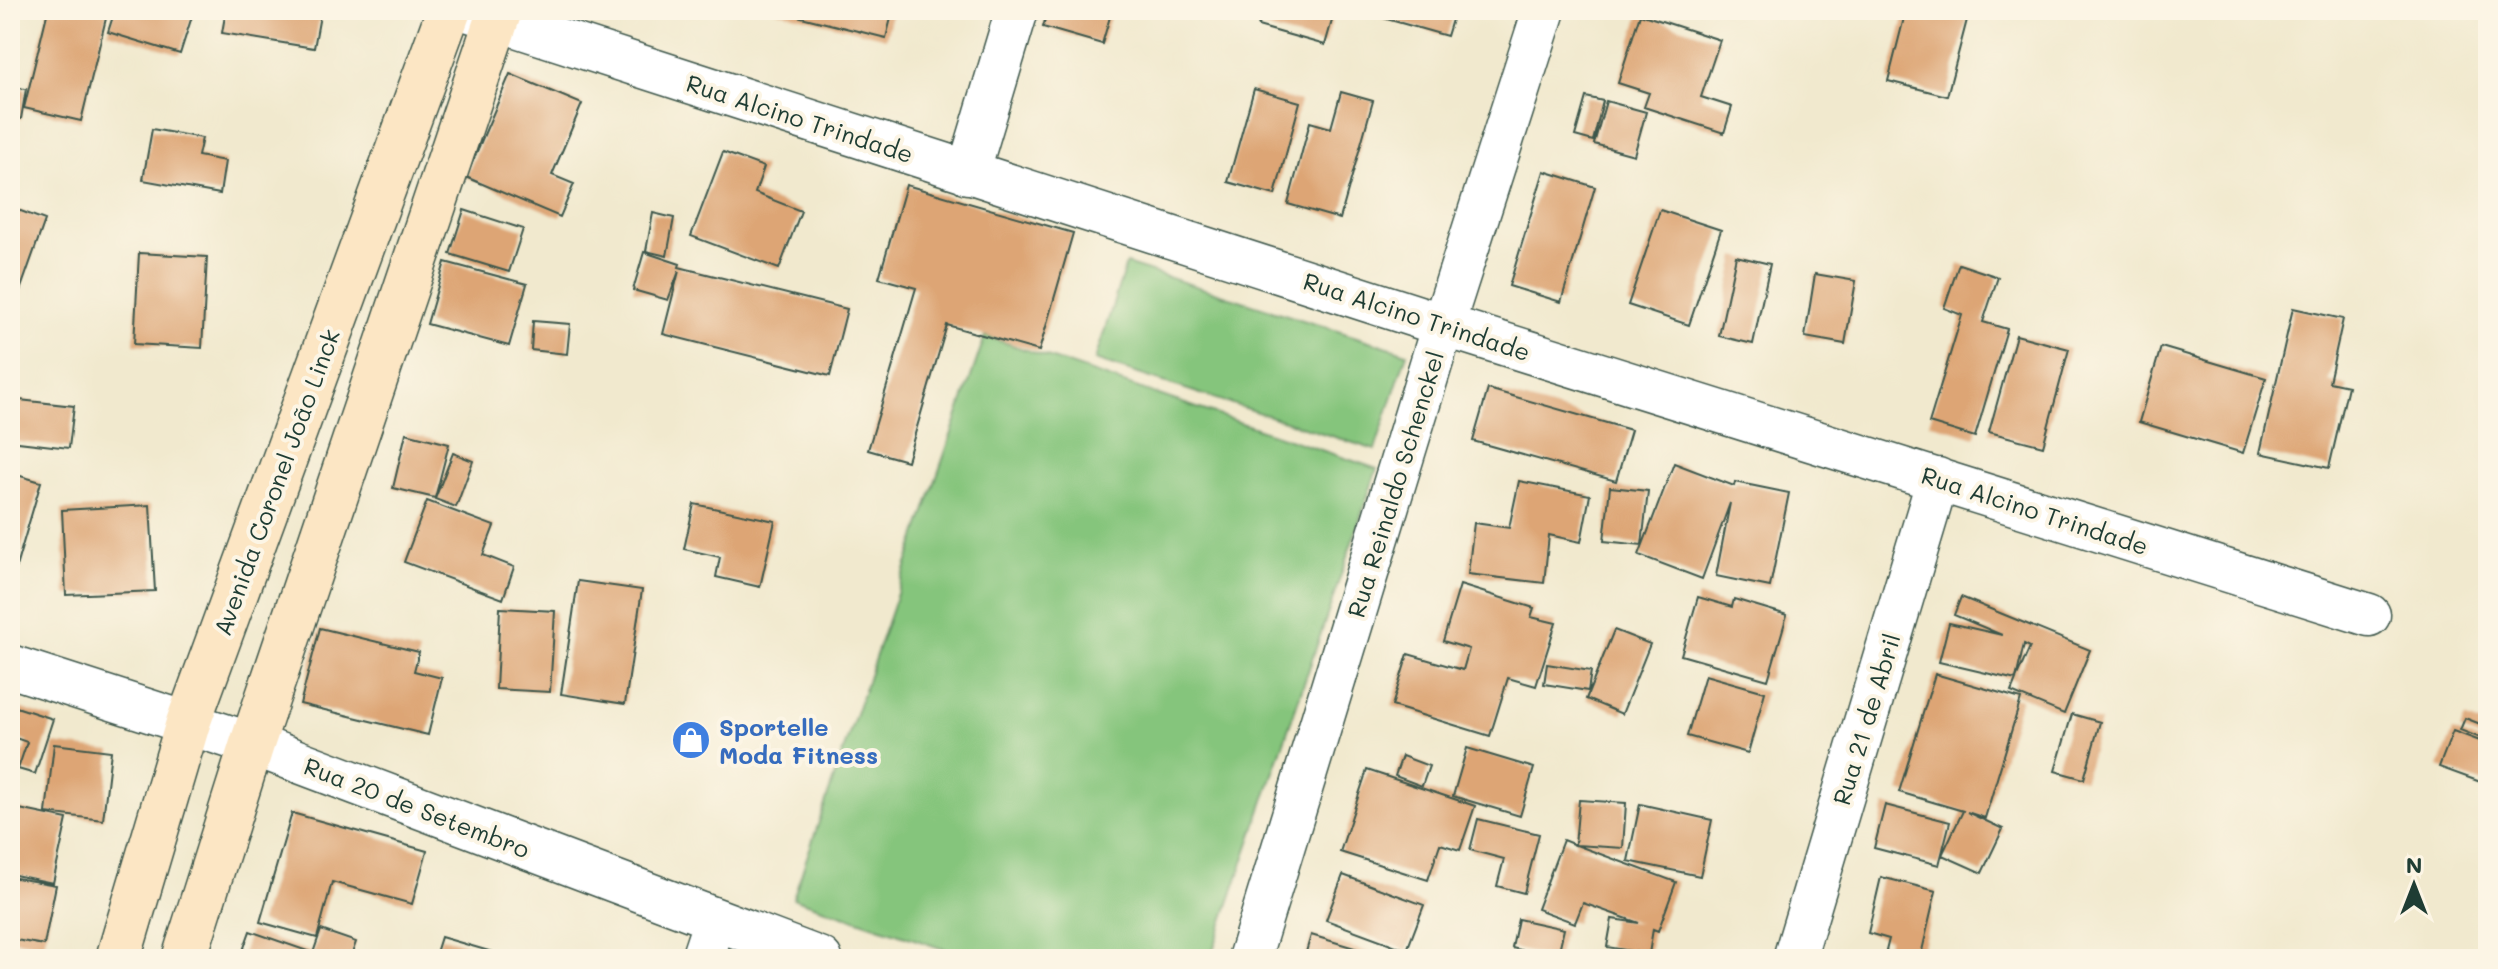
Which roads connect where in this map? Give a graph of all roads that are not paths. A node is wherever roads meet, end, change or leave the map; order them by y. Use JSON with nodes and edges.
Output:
{"nodes":[{"id":1,"x":449,"y":10,"type":"edge"},
{"id":2,"x":1017,"y":10,"type":"edge"},
{"id":3,"x":1544,"y":10,"type":"edge"},
{"id":4,"x":488,"y":14,"type":"edge"},
{"id":5,"x":968,"y":173,"type":"junction"},
{"id":6,"x":1443,"y":325,"type":"junction"},
{"id":7,"x":1938,"y":479,"type":"junction"},
{"id":8,"x":2369,"y":615,"type":"dead end"},
{"id":9,"x":10,"y":666,"type":"edge"},
{"id":10,"x":188,"y":723,"type":"junction"},
{"id":11,"x":252,"y":744,"type":"junction"},
{"id":12,"x":715,"y":920,"type":"junction"},
{"id":13,"x":118,"y":959,"type":"edge"},
{"id":14,"x":184,"y":959,"type":"edge"},
{"id":15,"x":702,"y":959,"type":"edge"},
{"id":16,"x":821,"y":959,"type":"edge"},
{"id":17,"x":1249,"y":959,"type":"edge"},
{"id":18,"x":1794,"y":959,"type":"edge"}],
"edges":[{"from":1,"to":10,"type":"main road","name":"Avenida Coronel João Linck"},
{"from":2,"to":5,"type":"street"},
{"from":3,"to":6,"type":"street","name":"Rua Reinaldo Schenckel"},
{"from":4,"to":5,"type":"street","name":"Rua Alcino Trindade"},
{"from":4,"to":11,"type":"main road"},
{"from":5,"to":6,"type":"street","name":"Rua Alcino Trindade"},
{"from":6,"to":7,"type":"street","name":"Rua Alcino Trindade"},
{"from":6,"to":17,"type":"street","name":"Rua Reinaldo Schenckel"},
{"from":7,"to":8,"type":"street","name":"Rua Alcino Trindade"},
{"from":7,"to":18,"type":"street","name":"Rua 21 de Abril"},
{"from":9,"to":10,"type":"street","name":"Rua 20 de Setembro"},
{"from":10,"to":11,"type":"street","name":"Rua 20 de Setembro"},
{"from":10,"to":13,"type":"main road","name":"Avenida Coronel João Linck"},
{"from":11,"to":12,"type":"street","name":"Rua 20 de Setembro"},
{"from":11,"to":14,"type":"main road"},
{"from":12,"to":15,"type":"street"},
{"from":12,"to":16,"type":"street","name":"Rua 20 de Setembro"}]}
